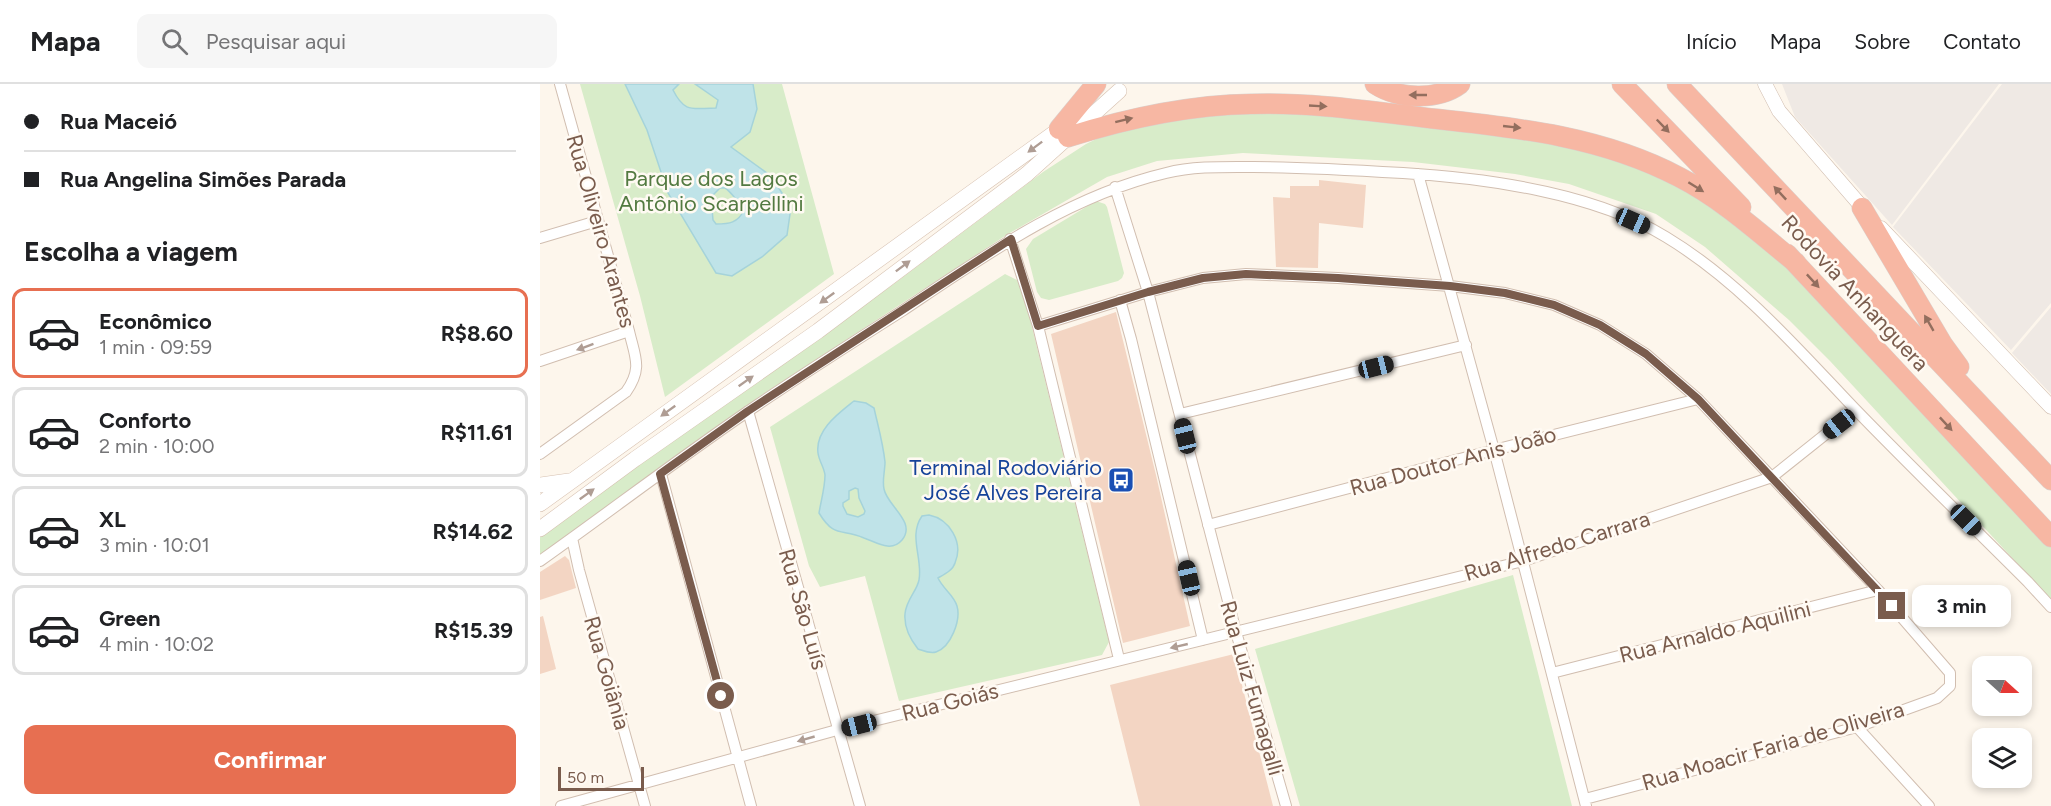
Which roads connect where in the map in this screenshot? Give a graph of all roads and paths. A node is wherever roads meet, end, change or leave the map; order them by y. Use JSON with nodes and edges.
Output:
{"nodes":[{"id":1,"x":560,"y":84,"type":"edge"},
{"id":2,"x":1096,"y":84,"type":"edge"},
{"id":3,"x":1375,"y":84,"type":"edge"},
{"id":4,"x":1460,"y":84,"type":"edge"},
{"id":5,"x":1622,"y":84,"type":"edge"},
{"id":6,"x":1677,"y":84,"type":"edge"},
{"id":7,"x":1765,"y":84,"type":"edge"},
{"id":8,"x":1124,"y":87,"type":"edge"},
{"id":9,"x":1064,"y":133,"type":"junction"},
{"id":10,"x":1418,"y":174,"type":"junction"},
{"id":11,"x":1115,"y":188,"type":"junction"},
{"id":12,"x":1862,"y":208,"type":"junction"},
{"id":13,"x":597,"y":220,"type":"junction"},
{"id":14,"x":540,"y":238,"type":"edge"},
{"id":15,"x":1011,"y":239,"type":"junction"},
{"id":16,"x":1796,"y":263,"type":"junction"},
{"id":17,"x":1450,"y":286,"type":"junction"},
{"id":18,"x":1148,"y":292,"type":"junction"},
{"id":19,"x":1120,"y":300,"type":"junction"},
{"id":20,"x":1038,"y":326,"type":"junction"},
{"id":21,"x":629,"y":331,"type":"junction"},
{"id":22,"x":1466,"y":345,"type":"junction"},
{"id":23,"x":540,"y":361,"type":"edge"},
{"id":24,"x":1698,"y":399,"type":"junction"},
{"id":25,"x":2051,"y":407,"type":"edge"},
{"id":26,"x":1856,"y":410,"type":"junction"},
{"id":27,"x":748,"y":411,"type":"junction"},
{"id":28,"x":1180,"y":414,"type":"junction"},
{"id":29,"x":2012,"y":439,"type":"junction"},
{"id":30,"x":1494,"y":450,"type":"junction"},
{"id":31,"x":540,"y":454,"type":"edge"},
{"id":32,"x":660,"y":474,"type":"junction"},
{"id":33,"x":1772,"y":477,"type":"junction"},
{"id":34,"x":2051,"y":480,"type":"edge"},
{"id":35,"x":572,"y":481,"type":"junction"},
{"id":36,"x":540,"y":485,"type":"edge"},
{"id":37,"x":540,"y":504,"type":"edge"},
{"id":38,"x":1208,"y":525,"type":"junction"},
{"id":39,"x":540,"y":529,"type":"edge"},
{"id":40,"x":2051,"y":537,"type":"edge"},
{"id":41,"x":572,"y":538,"type":"junction"},
{"id":42,"x":540,"y":561,"type":"edge"},
{"id":43,"x":1523,"y":561,"type":"junction"},
{"id":44,"x":1878,"y":590,"type":"junction"},
{"id":45,"x":2051,"y":607,"type":"edge"},
{"id":46,"x":1236,"y":632,"type":"junction"},
{"id":47,"x":1203,"y":640,"type":"junction"},
{"id":48,"x":1119,"y":660,"type":"junction"},
{"id":49,"x":1552,"y":673,"type":"junction"},
{"id":50,"x":1857,"y":727,"type":"junction"},
{"id":51,"x":837,"y":730,"type":"junction"},
{"id":52,"x":738,"y":758,"type":"junction"},
{"id":53,"x":639,"y":786,"type":"junction"},
{"id":54,"x":1586,"y":802,"type":"edge"},
{"id":55,"x":561,"y":806,"type":"edge"},
{"id":56,"x":645,"y":806,"type":"edge"},
{"id":57,"x":751,"y":806,"type":"edge"},
{"id":58,"x":860,"y":806,"type":"edge"},
{"id":59,"x":1286,"y":806,"type":"edge"},
{"id":60,"x":1929,"y":806,"type":"edge"}],
"edges":[{"from":1,"to":13,"type":"street","name":"Rua Oliveiro Arantes"},
{"from":2,"to":9,"type":"highway"},
{"from":4,"to":3,"type":"highway","one_way":true},
{"from":5,"to":16,"type":"highway","name":"Rodovia Anhanguera","one_way":true},
{"from":29,"to":6,"type":"highway","name":"Rodovia Anhanguera","one_way":true},
{"from":7,"to":12,"type":"street"},
{"from":8,"to":9,"type":"main road"},
{"from":9,"to":16,"type":"highway","one_way":true},
{"from":9,"to":35,"type":"main road","one_way":true},
{"from":39,"to":9,"type":"main road","one_way":true},
{"from":10,"to":11,"type":"street"},
{"from":10,"to":17,"type":"street"},
{"from":10,"to":26,"type":"street"},
{"from":11,"to":15,"type":"street"},
{"from":11,"to":18,"type":"street","name":"Rua Luiz Fumagalli"},
{"from":12,"to":25,"type":"street"},
{"from":29,"to":12,"type":"highway","one_way":true},
{"from":13,"to":14,"type":"street"},
{"from":13,"to":21,"type":"street","name":"Rua Oliveiro Arantes"},
{"from":15,"to":20,"type":"street"},
{"from":15,"to":27,"type":"street"},
{"from":16,"to":40,"type":"highway","name":"Rodovia Anhanguera","one_way":true},
{"from":17,"to":18,"type":"street"},
{"from":17,"to":22,"type":"street"},
{"from":17,"to":24,"type":"street"},
{"from":18,"to":19,"type":"street"},
{"from":18,"to":28,"type":"street","name":"Rua Luiz Fumagalli"},
{"from":19,"to":20,"type":"street"},
{"from":19,"to":47,"type":"street"},
{"from":20,"to":48,"type":"street"},
{"from":21,"to":23,"type":"street","one_way":true},
{"from":21,"to":31,"type":"street","name":"Rua Oliveiro Arantes"},
{"from":22,"to":28,"type":"street"},
{"from":22,"to":30,"type":"street"},
{"from":24,"to":30,"type":"street","name":"Rua Doutor Anis João"},
{"from":24,"to":33,"type":"street"},
{"from":26,"to":33,"type":"street","name":"Rua Alfredo Carrara"},
{"from":26,"to":45,"type":"street"},
{"from":27,"to":32,"type":"street"},
{"from":27,"to":51,"type":"street","name":"Rua São Luís"},
{"from":28,"to":38,"type":"street","name":"Rua Luiz Fumagalli"},
{"from":29,"to":34,"type":"highway","name":"Rodovia Anhanguera"},
{"from":30,"to":38,"type":"street","name":"Rua Doutor Anis João"},
{"from":30,"to":43,"type":"street"},
{"from":32,"to":41,"type":"street"},
{"from":32,"to":52,"type":"street"},
{"from":33,"to":43,"type":"street","name":"Rua Alfredo Carrara"},
{"from":33,"to":44,"type":"street"},
{"from":35,"to":36,"type":"main road"},
{"from":35,"to":37,"type":"main road"},
{"from":38,"to":46,"type":"street","name":"Rua Luiz Fumagalli"},
{"from":41,"to":42,"type":"street"},
{"from":41,"to":53,"type":"street","name":"Rua Goiânia"},
{"from":43,"to":46,"type":"street","name":"Rua Alfredo Carrara"},
{"from":43,"to":49,"type":"street"},
{"from":44,"to":49,"type":"street","name":"Rua Arnaldo Aquilini"},
{"from":44,"to":50,"type":"street","name":"Rua Moacir Faria de Oliveira"},
{"from":46,"to":47,"type":"street","name":"Rua Goiás"},
{"from":46,"to":59,"type":"street","name":"Rua Luiz Fumagalli"},
{"from":47,"to":48,"type":"street","name":"Rua Goiás","one_way":true},
{"from":48,"to":51,"type":"street","name":"Rua Goiás"},
{"from":49,"to":54,"type":"street"},
{"from":50,"to":54,"type":"street","name":"Rua Moacir Faria de Oliveira"},
{"from":50,"to":60,"type":"street"},
{"from":51,"to":52,"type":"street","name":"Rua Goiás","one_way":true},
{"from":51,"to":58,"type":"street","name":"Rua São Luís"},
{"from":52,"to":53,"type":"street","name":"Rua Goiás"},
{"from":52,"to":57,"type":"street"},
{"from":53,"to":55,"type":"street","name":"Rua Goiás"},
{"from":53,"to":56,"type":"street","name":"Rua Goiânia"}]}
